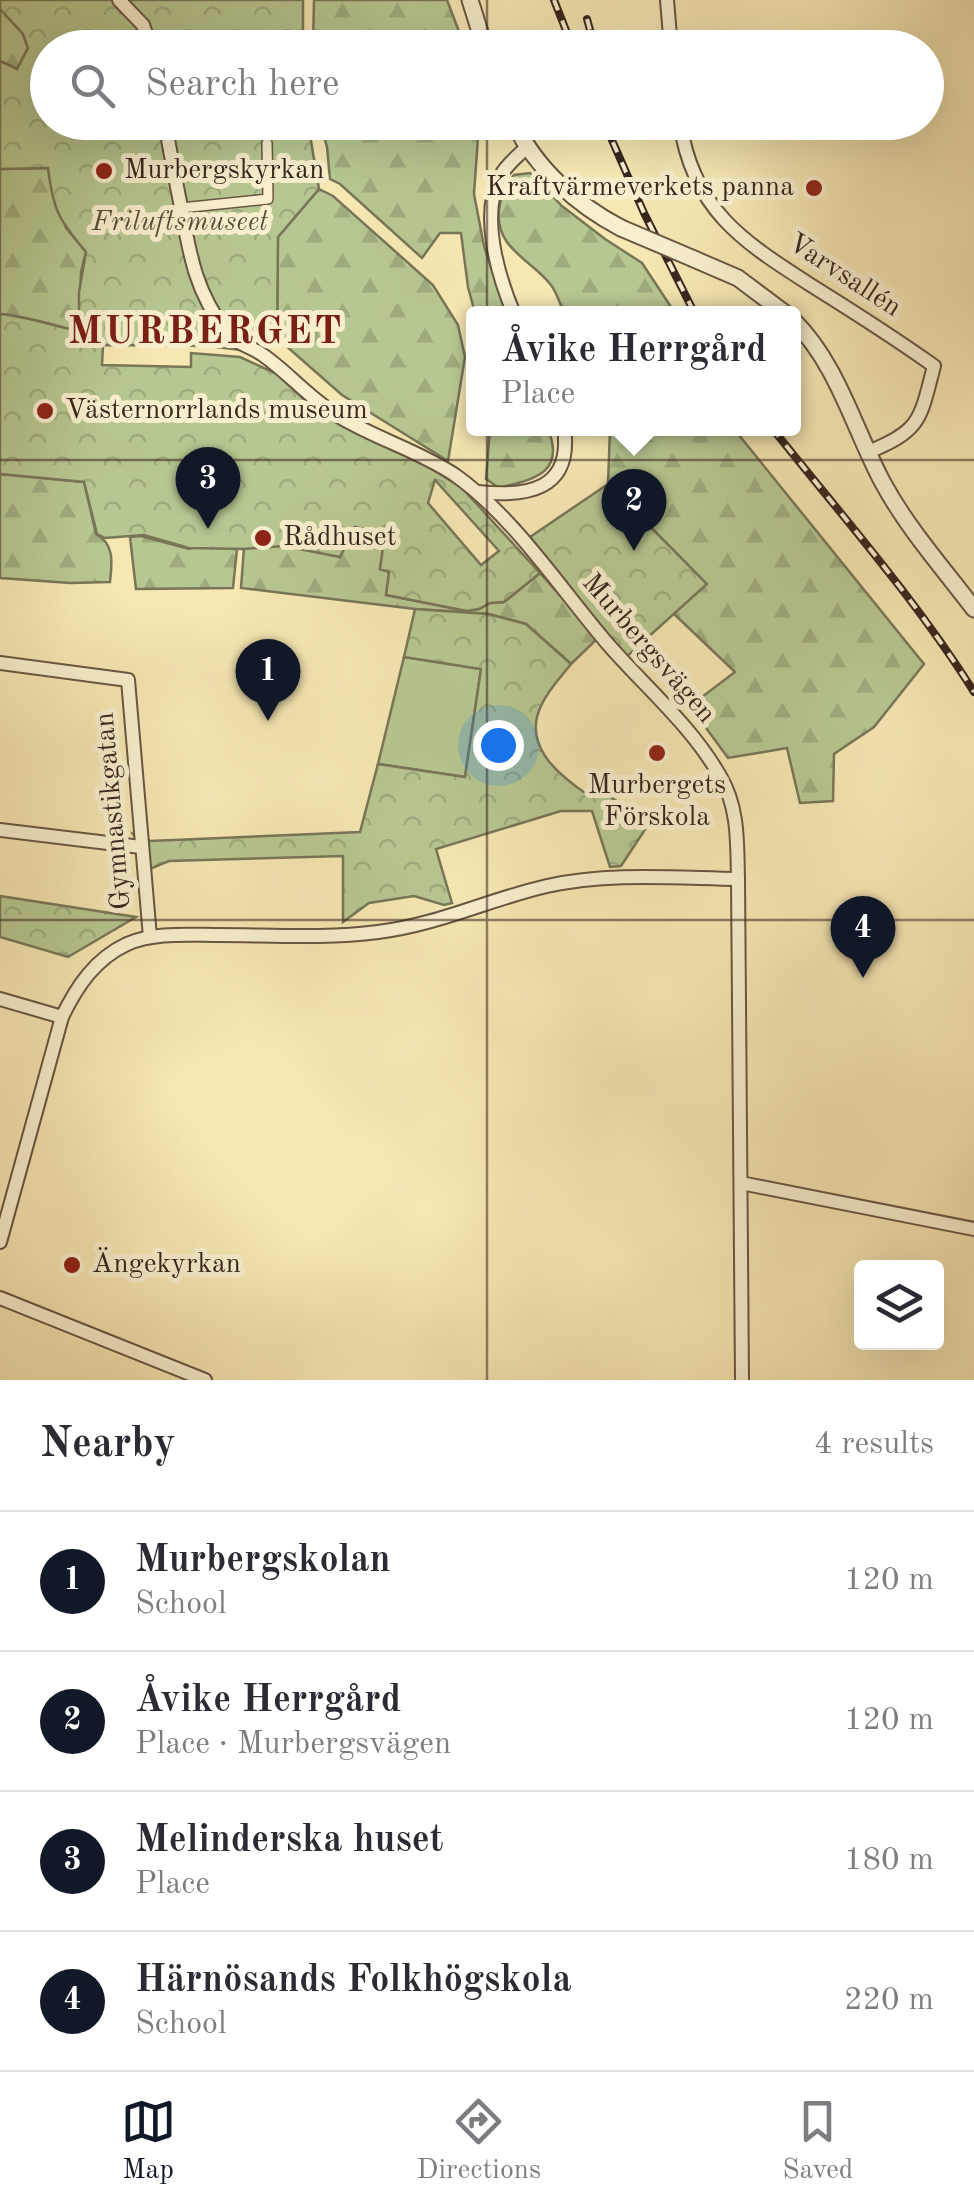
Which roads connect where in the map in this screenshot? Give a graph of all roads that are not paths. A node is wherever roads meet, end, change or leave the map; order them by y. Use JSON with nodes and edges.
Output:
{"nodes":[{"id":1,"x":119,"y":0,"type":"edge"},
{"id":2,"x":470,"y":0,"type":"edge"},
{"id":3,"x":667,"y":0,"type":"edge"},
{"id":4,"x":145,"y":30,"type":"edge"},
{"id":5,"x":479,"y":30,"type":"edge"},
{"id":6,"x":670,"y":30,"type":"edge"},
{"id":7,"x":168,"y":140,"type":"edge"},
{"id":8,"x":524,"y":140,"type":"edge"},
{"id":9,"x":684,"y":140,"type":"edge"},
{"id":10,"x":266,"y":142,"type":"dead end"},
{"id":11,"x":528,"y":146,"type":"junction"},
{"id":12,"x":181,"y":208,"type":"junction"},
{"id":13,"x":511,"y":306,"type":"edge"},
{"id":14,"x":775,"y":306,"type":"edge"},
{"id":15,"x":801,"y":327,"type":"edge"},
{"id":16,"x":564,"y":436,"type":"edge"},
{"id":17,"x":868,"y":452,"type":"junction"},
{"id":18,"x":475,"y":492,"type":"junction"},
{"id":19,"x":974,"y":610,"type":"edge"},
{"id":20,"x":0,"y":663,"type":"edge"},
{"id":21,"x":0,"y":830,"type":"edge"},
{"id":22,"x":141,"y":847,"type":"junction"},
{"id":23,"x":738,"y":879,"type":"junction"},
{"id":24,"x":150,"y":937,"type":"junction"},
{"id":25,"x":0,"y":999,"type":"edge"},
{"id":26,"x":62,"y":1017,"type":"junction"},
{"id":27,"x":741,"y":1183,"type":"junction"},
{"id":28,"x":974,"y":1229,"type":"edge"},
{"id":29,"x":0,"y":1242,"type":"edge"},
{"id":30,"x":0,"y":1298,"type":"edge"},
{"id":31,"x":205,"y":1380,"type":"edge"},
{"id":32,"x":742,"y":1380,"type":"edge"}],
"edges":[{"from":1,"to":4,"type":"street"},
{"from":2,"to":5,"type":"street"},
{"from":3,"to":6,"type":"street"},
{"from":7,"to":12,"type":"street","name":"Murbergsvägen"},
{"from":8,"to":11,"type":"street"},
{"from":9,"to":17,"type":"street","name":"Varvsallén"},
{"from":10,"to":12,"type":"street"},
{"from":11,"to":13,"type":"street"},
{"from":11,"to":14,"type":"street","bridge":true},
{"from":12,"to":18,"type":"street","name":"Murbergsvägen"},
{"from":15,"to":17,"type":"street"},
{"from":16,"to":18,"type":"street"},
{"from":17,"to":19,"type":"street"},
{"from":18,"to":23,"type":"street","name":"Murbergsvägen"},
{"from":20,"to":22,"type":"street","name":"Gymnastikgatan"},
{"from":21,"to":22,"type":"street"},
{"from":22,"to":24,"type":"street","name":"Gymnastikgatan"},
{"from":23,"to":24,"type":"street"},
{"from":23,"to":27,"type":"street","name":"Murbergsvägen"},
{"from":24,"to":26,"type":"street"},
{"from":25,"to":26,"type":"street"},
{"from":26,"to":29,"type":"street"},
{"from":27,"to":28,"type":"street"},
{"from":27,"to":32,"type":"street","name":"Murbergsvägen"},
{"from":30,"to":31,"type":"street"}]}
